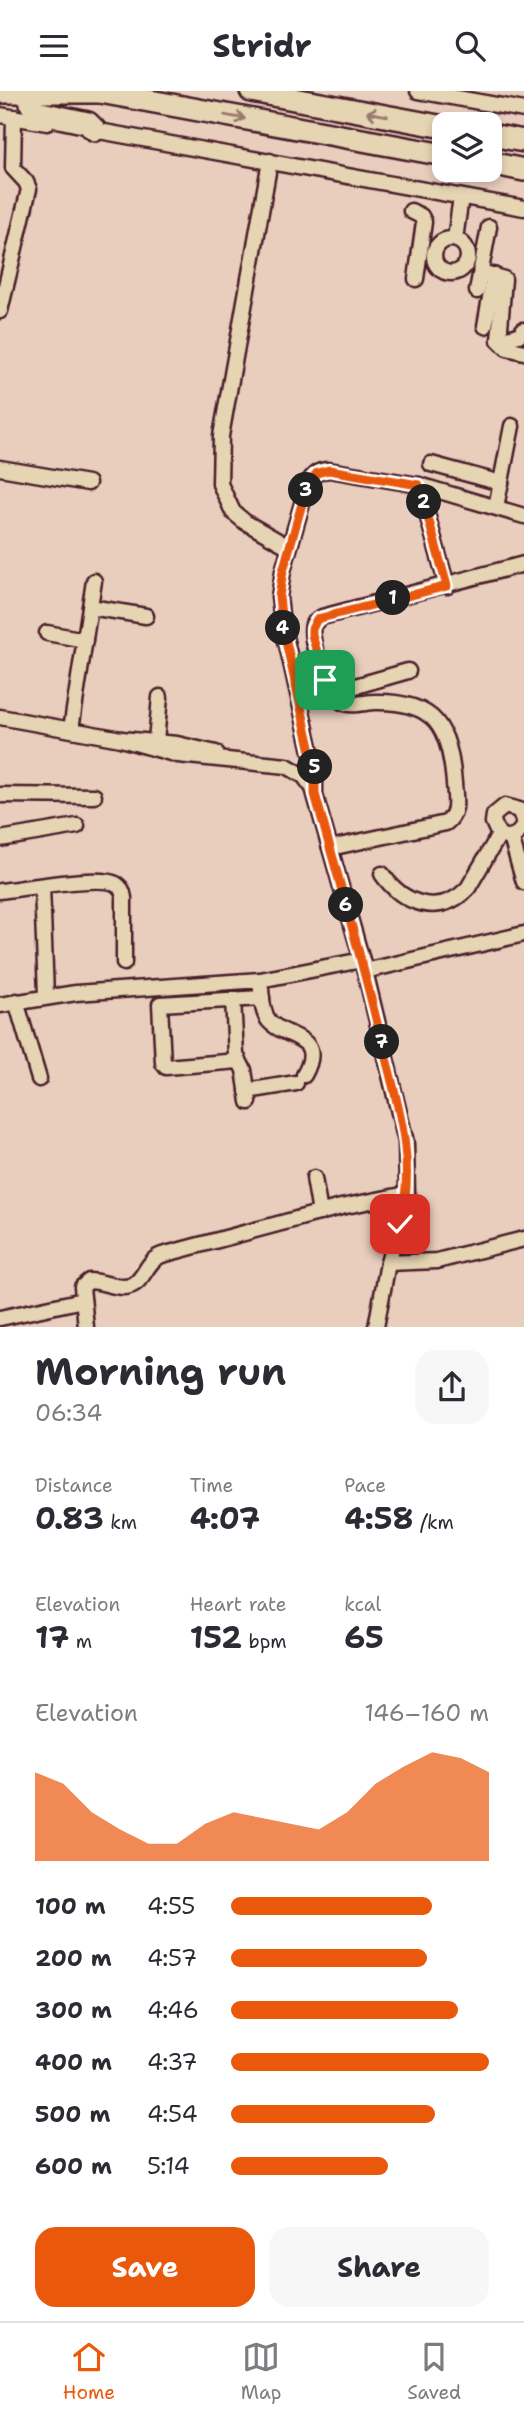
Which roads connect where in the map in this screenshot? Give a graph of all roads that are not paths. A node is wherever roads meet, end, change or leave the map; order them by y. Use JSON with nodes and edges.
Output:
{"nodes":[{"id":1,"x":251,"y":91,"type":"edge"},
{"id":2,"x":418,"y":91,"type":"edge"},
{"id":3,"x":502,"y":91,"type":"edge"},
{"id":4,"x":0,"y":92,"type":"edge"},
{"id":5,"x":99,"y":92,"type":"edge"},
{"id":6,"x":33,"y":93,"type":"junction"},
{"id":7,"x":487,"y":103,"type":"junction"},
{"id":8,"x":524,"y":110,"type":"edge"},
{"id":9,"x":7,"y":116,"type":"edge"},
{"id":10,"x":432,"y":125,"type":"edge"},
{"id":11,"x":95,"y":130,"type":"junction"},
{"id":12,"x":502,"y":137,"type":"edge"},
{"id":13,"x":524,"y":141,"type":"edge"},
{"id":14,"x":432,"y":153,"type":"edge"},
{"id":15,"x":270,"y":161,"type":"junction"},
{"id":16,"x":502,"y":165,"type":"edge"},
{"id":17,"x":524,"y":170,"type":"edge"},
{"id":18,"x":461,"y":197,"type":"junction"},
{"id":19,"x":524,"y":208,"type":"edge"},
{"id":20,"x":411,"y":211,"type":"dead end"},
{"id":21,"x":489,"y":227,"type":"dead end"},
{"id":22,"x":456,"y":239,"type":"junction"},
{"id":23,"x":428,"y":251,"type":"junction"},
{"id":24,"x":481,"y":267,"type":"junction"},
{"id":25,"x":416,"y":279,"type":"dead end"},
{"id":26,"x":477,"y":291,"type":"dead end"},
{"id":27,"x":0,"y":311,"type":"edge"},
{"id":28,"x":485,"y":326,"type":"dead end"},
{"id":29,"x":523,"y":330,"type":"edge"},
{"id":30,"x":499,"y":340,"type":"junction"},
{"id":31,"x":524,"y":352,"type":"edge"},
{"id":32,"x":512,"y":426,"type":"dead end"},
{"id":33,"x":432,"y":464,"type":"dead end"},
{"id":34,"x":0,"y":468,"type":"edge"},
{"id":35,"x":88,"y":483,"type":"dead end"},
{"id":36,"x":501,"y":483,"type":"junction"},
{"id":37,"x":419,"y":485,"type":"junction"},
{"id":38,"x":496,"y":507,"type":"junction"},
{"id":39,"x":522,"y":511,"type":"edge"},
{"id":40,"x":289,"y":547,"type":"junction"},
{"id":41,"x":524,"y":564,"type":"edge"},
{"id":42,"x":94,"y":581,"type":"dead end"},
{"id":43,"x":447,"y":586,"type":"junction"},
{"id":44,"x":90,"y":607,"type":"junction"},
{"id":45,"x":146,"y":616,"type":"dead end"},
{"id":46,"x":47,"y":633,"type":"dead end"},
{"id":47,"x":85,"y":639,"type":"junction"},
{"id":48,"x":408,"y":671,"type":"dead end"},
{"id":49,"x":333,"y":689,"type":"junction"},
{"id":50,"x":160,"y":697,"type":"dead end"},
{"id":51,"x":0,"y":717,"type":"edge"},
{"id":52,"x":71,"y":729,"type":"junction"},
{"id":53,"x":121,"y":739,"type":"junction"},
{"id":54,"x":156,"y":741,"type":"junction"},
{"id":55,"x":309,"y":744,"type":"junction"},
{"id":56,"x":241,"y":761,"type":"junction"},
{"id":57,"x":293,"y":768,"type":"junction"},
{"id":58,"x":315,"y":794,"type":"junction"},
{"id":59,"x":0,"y":796,"type":"edge"},
{"id":60,"x":93,"y":796,"type":"dead end"},
{"id":61,"x":518,"y":823,"type":"edge"},
{"id":62,"x":77,"y":826,"type":"dead end"},
{"id":63,"x":0,"y":839,"type":"edge"},
{"id":64,"x":330,"y":848,"type":"junction"},
{"id":65,"x":382,"y":874,"type":"dead end"},
{"id":66,"x":524,"y":882,"type":"edge"},
{"id":67,"x":42,"y":886,"type":"junction"},
{"id":68,"x":0,"y":891,"type":"edge"},
{"id":69,"x":524,"y":934,"type":"edge"},
{"id":70,"x":124,"y":963,"type":"dead end"},
{"id":71,"x":363,"y":965,"type":"junction"},
{"id":72,"x":260,"y":980,"type":"junction"},
{"id":73,"x":46,"y":996,"type":"junction"},
{"id":74,"x":262,"y":998,"type":"junction"},
{"id":75,"x":233,"y":999,"type":"junction"},
{"id":76,"x":16,"y":1002,"type":"junction"},
{"id":77,"x":0,"y":1005,"type":"edge"},
{"id":78,"x":239,"y":1061,"type":"junction"},
{"id":79,"x":39,"y":1079,"type":"dead end"},
{"id":80,"x":314,"y":1178,"type":"dead end"},
{"id":81,"x":407,"y":1194,"type":"junction"},
{"id":82,"x":320,"y":1213,"type":"junction"},
{"id":83,"x":524,"y":1239,"type":"edge"},
{"id":84,"x":388,"y":1263,"type":"junction"},
{"id":85,"x":83,"y":1300,"type":"junction"},
{"id":86,"x":0,"y":1318,"type":"edge"},
{"id":87,"x":86,"y":1327,"type":"edge"},
{"id":88,"x":376,"y":1327,"type":"edge"}],
"edges":[{"from":10,"to":1,"type":"highway","one_way":true},
{"from":2,"to":7,"type":"street"},
{"from":3,"to":7,"type":"street"},
{"from":4,"to":6,"type":"highway"},
{"from":5,"to":6,"type":"highway"},
{"from":5,"to":14,"type":"highway","one_way":true},
{"from":6,"to":11,"type":"highway"},
{"from":7,"to":8,"type":"street"},
{"from":9,"to":11,"type":"street"},
{"from":9,"to":27,"type":"street"},
{"from":11,"to":15,"type":"street"},
{"from":12,"to":13,"type":"highway"},
{"from":15,"to":18,"type":"street"},
{"from":15,"to":40,"type":"street"},
{"from":16,"to":17,"type":"highway"},
{"from":18,"to":19,"type":"street"},
{"from":18,"to":22,"type":"street"},
{"from":20,"to":23,"type":"street"},
{"from":21,"to":24,"type":"street"},
{"from":22,"to":23,"type":"street"},
{"from":22,"to":24,"type":"street"},
{"from":23,"to":24,"type":"street"},
{"from":23,"to":25,"type":"street"},
{"from":24,"to":26,"type":"street"},
{"from":24,"to":28,"type":"street"},
{"from":24,"to":30,"type":"street"},
{"from":29,"to":30,"type":"street"},
{"from":30,"to":31,"type":"street"},
{"from":32,"to":36,"type":"street"},
{"from":33,"to":36,"type":"street"},
{"from":34,"to":35,"type":"street"},
{"from":36,"to":38,"type":"street"},
{"from":37,"to":38,"type":"street"},
{"from":37,"to":40,"type":"street"},
{"from":37,"to":43,"type":"street"},
{"from":38,"to":39,"type":"street"},
{"from":40,"to":55,"type":"street"},
{"from":41,"to":43,"type":"street"},
{"from":42,"to":44,"type":"street"},
{"from":43,"to":49,"type":"street"},
{"from":44,"to":45,"type":"street"},
{"from":44,"to":47,"type":"street"},
{"from":46,"to":47,"type":"street"},
{"from":47,"to":52,"type":"street"},
{"from":48,"to":49,"type":"street"},
{"from":49,"to":64,"type":"street"},
{"from":50,"to":54,"type":"street"},
{"from":51,"to":52,"type":"street"},
{"from":52,"to":53,"type":"street"},
{"from":53,"to":54,"type":"street"},
{"from":53,"to":56,"type":"street"},
{"from":54,"to":56,"type":"street"},
{"from":55,"to":57,"type":"street"},
{"from":55,"to":58,"type":"street"},
{"from":56,"to":57,"type":"street"},
{"from":57,"to":58,"type":"street"},
{"from":58,"to":64,"type":"street"},
{"from":59,"to":60,"type":"street"},
{"from":61,"to":65,"type":"street"},
{"from":61,"to":66,"type":"street"},
{"from":62,"to":63,"type":"street"},
{"from":64,"to":71,"type":"street"},
{"from":67,"to":68,"type":"street"},
{"from":67,"to":70,"type":"street"},
{"from":67,"to":73,"type":"street"},
{"from":69,"to":71,"type":"street"},
{"from":71,"to":72,"type":"street"},
{"from":71,"to":81,"type":"street"},
{"from":72,"to":73,"type":"street"},
{"from":72,"to":74,"type":"street"},
{"from":73,"to":76,"type":"street"},
{"from":74,"to":75,"type":"street"},
{"from":74,"to":78,"type":"street"},
{"from":75,"to":78,"type":"street"},
{"from":75,"to":78,"type":"street"},
{"from":76,"to":77,"type":"street"},
{"from":76,"to":79,"type":"street"},
{"from":80,"to":82,"type":"street"},
{"from":81,"to":82,"type":"street"},
{"from":81,"to":84,"type":"street"},
{"from":82,"to":85,"type":"street"},
{"from":83,"to":84,"type":"street"},
{"from":84,"to":88,"type":"street"},
{"from":85,"to":86,"type":"street"},
{"from":85,"to":87,"type":"street"}]}
